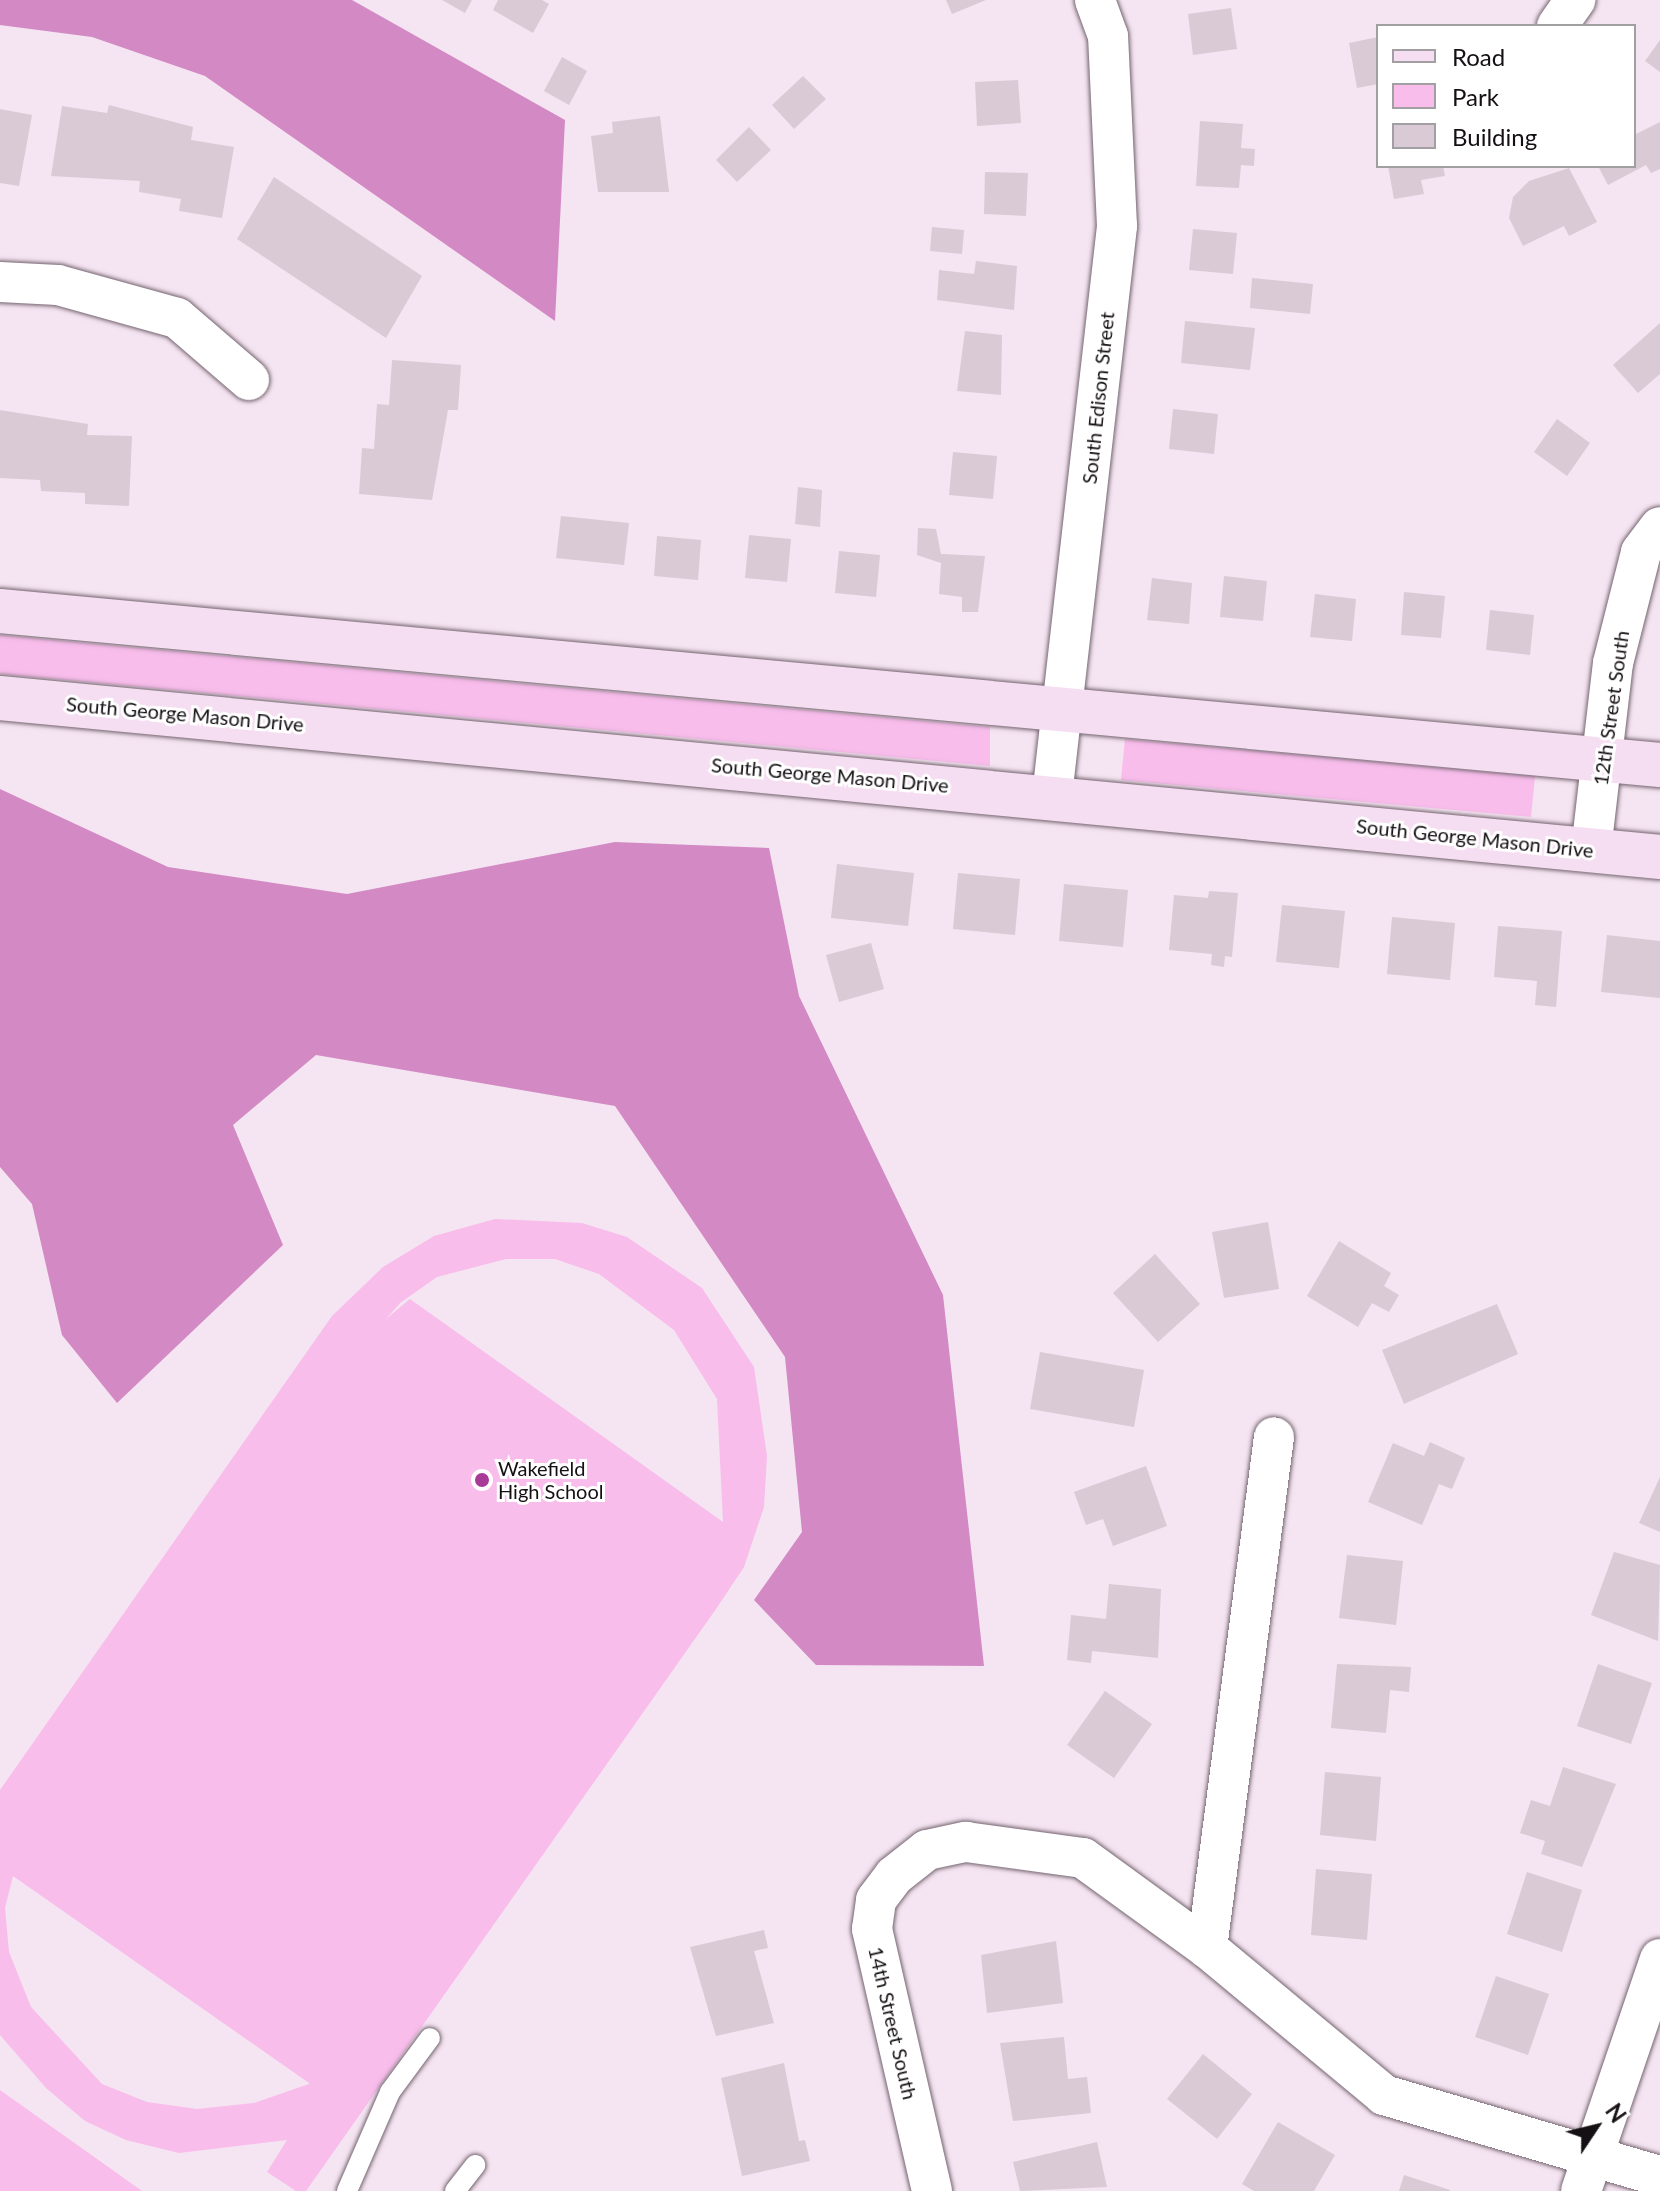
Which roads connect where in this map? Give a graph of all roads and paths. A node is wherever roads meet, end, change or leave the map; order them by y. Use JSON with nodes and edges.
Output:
{"nodes":[{"id":1,"x":1095,"y":0,"type":"edge"},
{"id":2,"x":1575,"y":0,"type":"edge"},
{"id":3,"x":1558,"y":24,"type":"edge"},
{"id":4,"x":0,"y":282,"type":"edge"},
{"id":5,"x":249,"y":380,"type":"dead end"},
{"id":6,"x":1660,"y":527,"type":"edge"},
{"id":7,"x":0,"y":611,"type":"edge"},
{"id":8,"x":0,"y":698,"type":"edge"},
{"id":9,"x":1062,"y":710,"type":"junction"},
{"id":10,"x":1602,"y":760,"type":"junction"},
{"id":11,"x":1660,"y":765,"type":"edge"},
{"id":12,"x":1052,"y":796,"type":"junction"},
{"id":13,"x":1591,"y":850,"type":"junction"},
{"id":14,"x":1660,"y":857,"type":"edge"},
{"id":15,"x":1274,"y":1437,"type":"dead end"},
{"id":16,"x":1207,"y":1948,"type":"junction"},
{"id":17,"x":1660,"y":1959,"type":"edge"},
{"id":18,"x":430,"y":2038,"type":"dead end"},
{"id":19,"x":475,"y":2165,"type":"dead end"},
{"id":20,"x":1586,"y":2174,"type":"edge"},
{"id":21,"x":1660,"y":2176,"type":"edge"},
{"id":22,"x":347,"y":2191,"type":"edge"},
{"id":23,"x":455,"y":2191,"type":"edge"},
{"id":24,"x":932,"y":2191,"type":"edge"}],
"edges":[{"from":1,"to":9,"type":"street","name":"South Edison Street"},
{"from":2,"to":3,"type":"street"},
{"from":4,"to":5,"type":"street"},
{"from":6,"to":10,"type":"street","name":"12th Street South"},
{"from":7,"to":9,"type":"main road"},
{"from":8,"to":12,"type":"main road","name":"South George Mason Drive"},
{"from":9,"to":10,"type":"main road"},
{"from":9,"to":12,"type":"street","name":"South Edison Street"},
{"from":10,"to":11,"type":"main road"},
{"from":10,"to":13,"type":"street","name":"12th Street South"},
{"from":12,"to":13,"type":"main road","name":"South George Mason Drive"},
{"from":13,"to":14,"type":"main road","name":"South George Mason Drive"},
{"from":15,"to":16,"type":"street"},
{"from":16,"to":20,"type":"street","name":"14th Street South"},
{"from":16,"to":24,"type":"street","name":"14th Street South"},
{"from":17,"to":20,"type":"street"},
{"from":18,"to":22,"type":"lane"},
{"from":19,"to":23,"type":"lane"},
{"from":20,"to":21,"type":"street","name":"14th Street South"}]}
